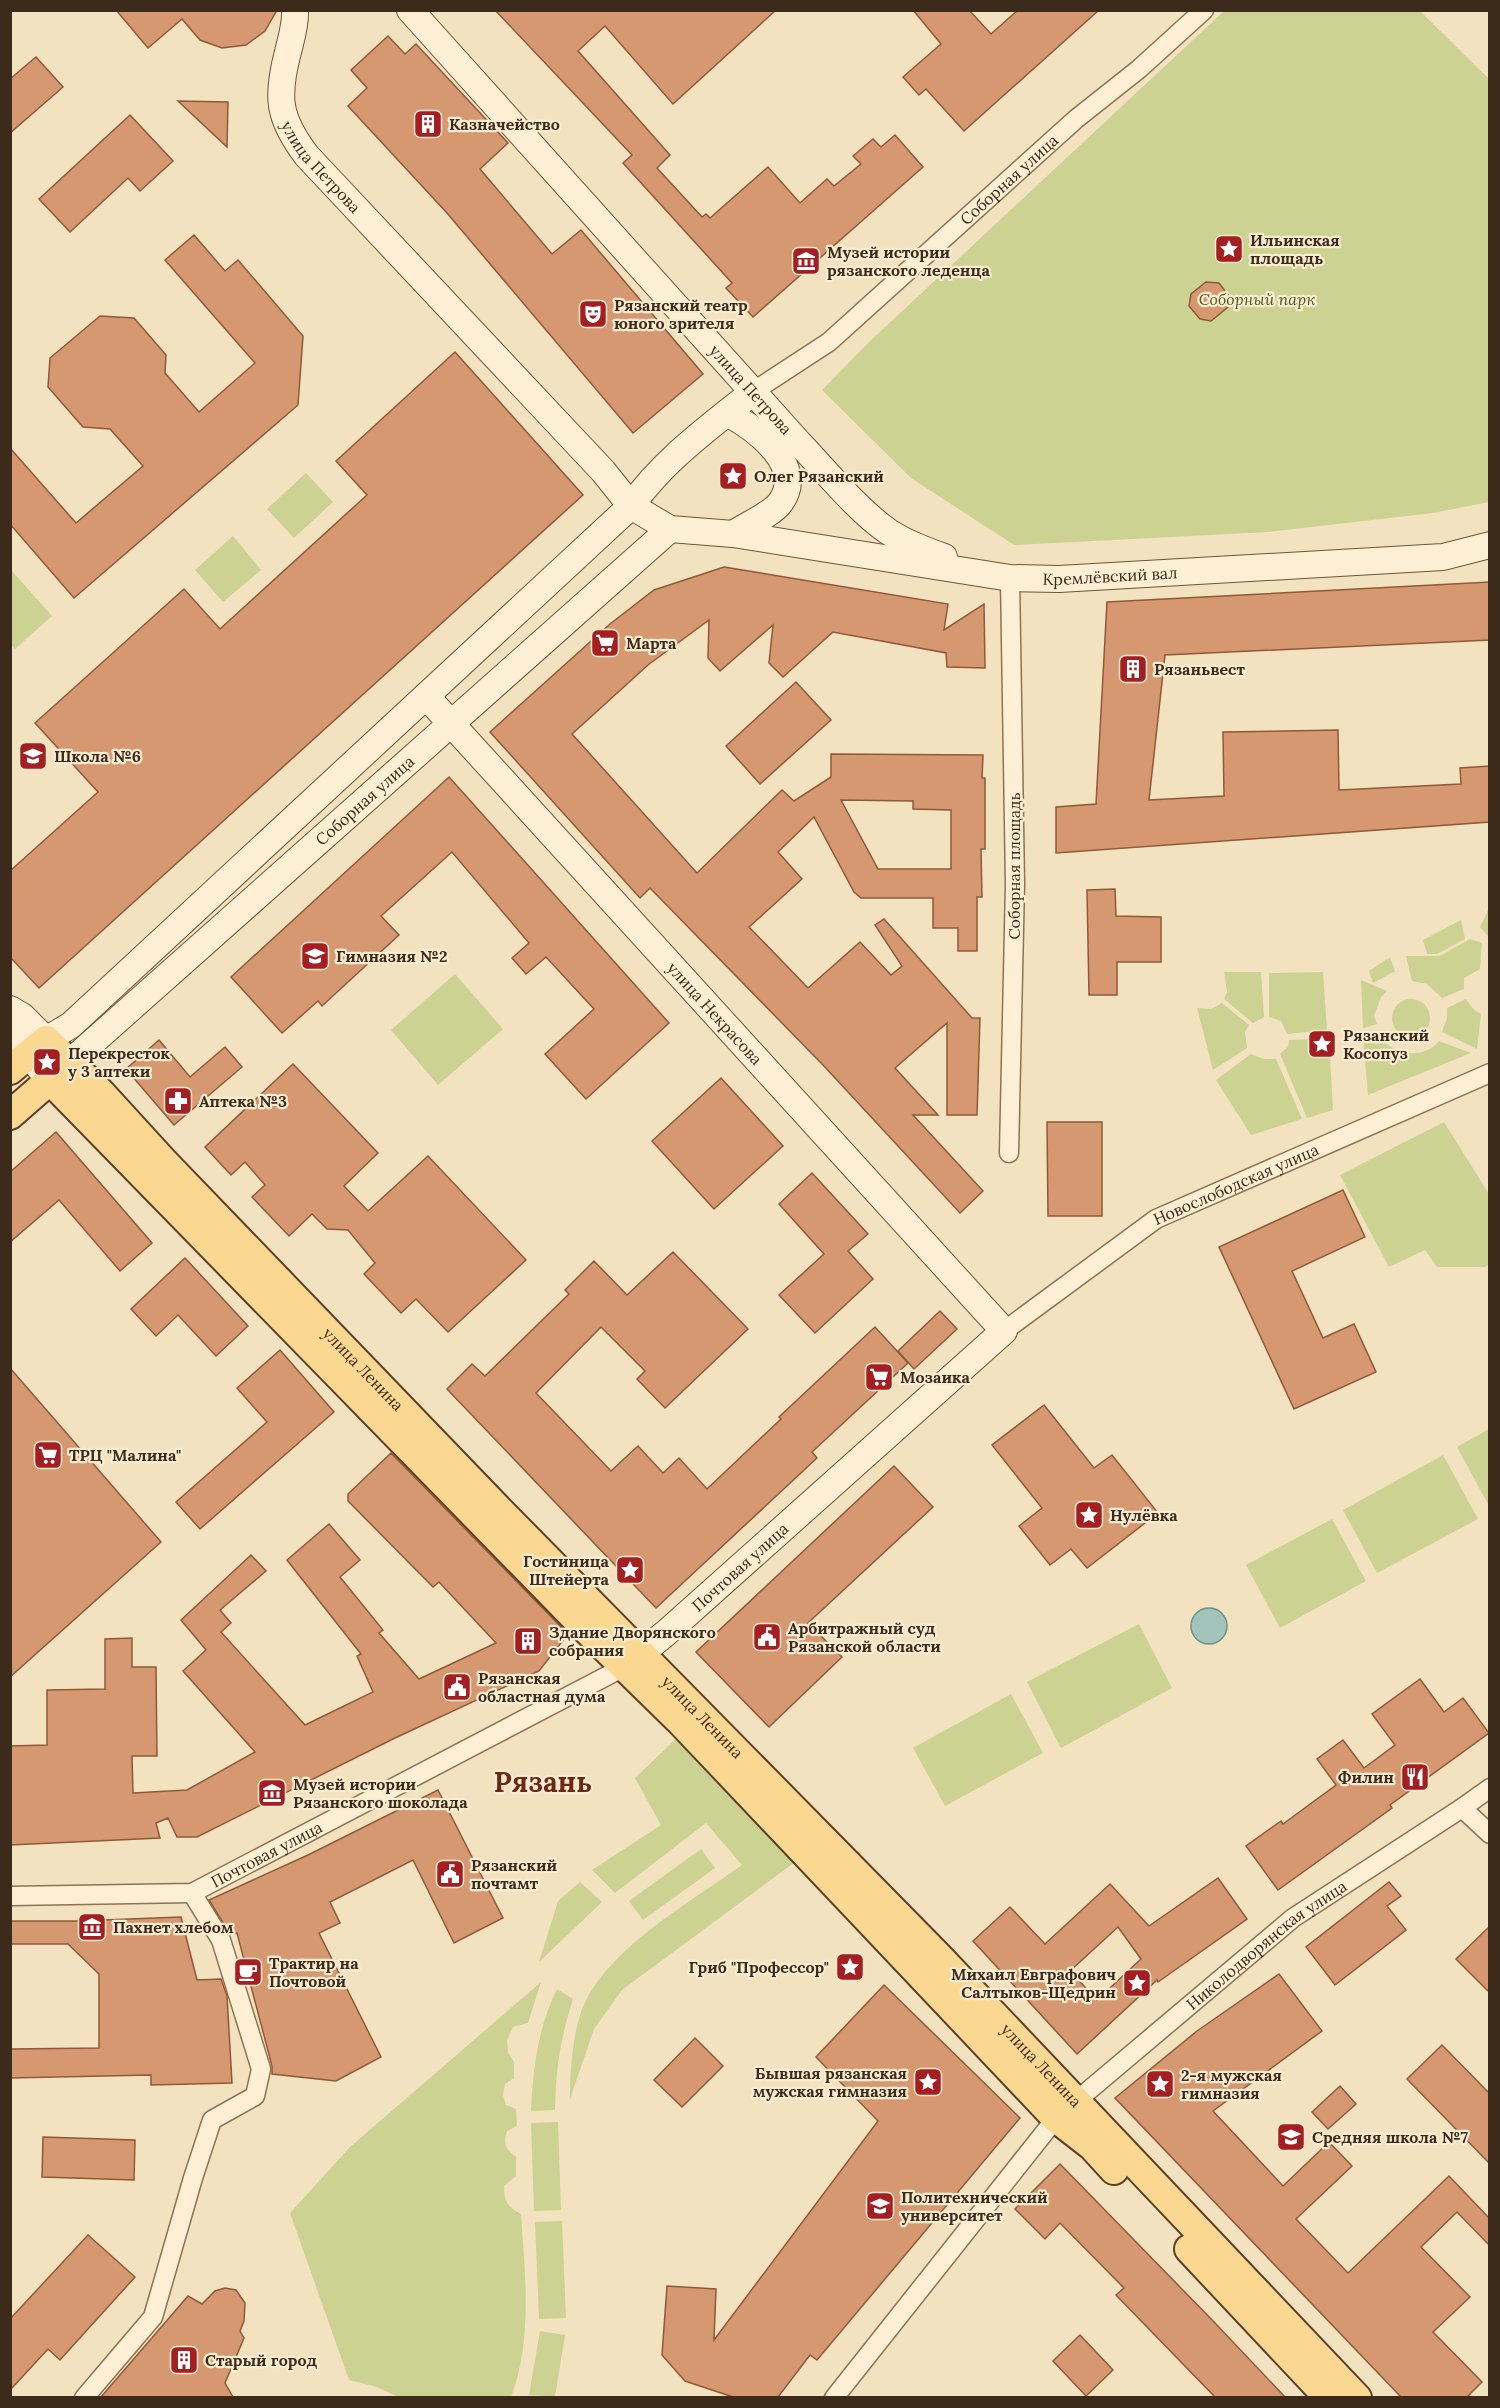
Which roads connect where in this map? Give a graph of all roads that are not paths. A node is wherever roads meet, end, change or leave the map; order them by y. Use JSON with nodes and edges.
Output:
{"nodes":[{"id":1,"x":295,"y":10,"type":"edge"},
{"id":2,"x":410,"y":10,"type":"edge"},
{"id":3,"x":1204,"y":10,"type":"edge"},
{"id":4,"x":754,"y":391,"type":"junction"},
{"id":5,"x":727,"y":413,"type":"junction"},
{"id":6,"x":790,"y":450,"type":"junction"},
{"id":7,"x":631,"y":506,"type":"junction"},
{"id":8,"x":669,"y":529,"type":"junction"},
{"id":9,"x":733,"y":534,"type":"junction"},
{"id":10,"x":1490,"y":545,"type":"edge"},
{"id":11,"x":1010,"y":578,"type":"junction"},
{"id":12,"x":426,"y":696,"type":"junction"},
{"id":13,"x":453,"y":723,"type":"junction"},
{"id":14,"x":10,"y":1009,"type":"edge"},
{"id":15,"x":24,"y":1049,"type":"edge"},
{"id":16,"x":60,"y":1072,"type":"junction"},
{"id":17,"x":1490,"y":1073,"type":"edge"},
{"id":18,"x":10,"y":1115,"type":"edge"},
{"id":19,"x":1009,"y":1153,"type":"dead end"},
{"id":20,"x":1004,"y":1331,"type":"junction"},
{"id":21,"x":632,"y":1660,"type":"junction"},
{"id":22,"x":1490,"y":1788,"type":"edge"},
{"id":23,"x":1462,"y":1808,"type":"junction"},
{"id":24,"x":1490,"y":1834,"type":"edge"},
{"id":25,"x":192,"y":1893,"type":"junction"},
{"id":26,"x":10,"y":1896,"type":"edge"},
{"id":27,"x":1066,"y":2109,"type":"junction"},
{"id":28,"x":84,"y":2397,"type":"edge"},
{"id":29,"x":834,"y":2397,"type":"edge"},
{"id":30,"x":1329,"y":2397,"type":"edge"},
{"id":31,"x":1357,"y":2397,"type":"edge"}],
"edges":[{"from":1,"to":7,"type":"main road","name":"улица Петрова"},
{"from":2,"to":4,"type":"main road","name":"улица Петрова"},
{"from":3,"to":4,"type":"street","name":"Соборная улица"},
{"from":4,"to":5,"type":"main road"},
{"from":4,"to":6,"type":"main road","name":"улица Петрова"},
{"from":5,"to":6,"type":"main road"},
{"from":5,"to":7,"type":"main road"},
{"from":6,"to":9,"type":"main road"},
{"from":6,"to":11,"type":"main road","name":"улица Петрова"},
{"from":7,"to":8,"type":"main road"},
{"from":7,"to":12,"type":"main road"},
{"from":8,"to":9,"type":"main road"},
{"from":8,"to":13,"type":"main road","name":"Соборная улица"},
{"from":9,"to":11,"type":"main road","name":"Кремлёвский вал"},
{"from":10,"to":11,"type":"main road","name":"Кремлёвский вал"},
{"from":11,"to":19,"type":"street","name":"Соборная площадь"},
{"from":12,"to":13,"type":"main road","name":"улица Некрасова"},
{"from":12,"to":15,"type":"main road"},
{"from":13,"to":16,"type":"main road","name":"Соборная улица"},
{"from":13,"to":20,"type":"main road","name":"улица Некрасова"},
{"from":14,"to":15,"type":"main road"},
{"from":15,"to":16,"type":"main road","name":"улица Ленина"},
{"from":16,"to":18,"type":"main road","name":"Соборная улица"},
{"from":16,"to":21,"type":"main road","name":"улица Ленина"},
{"from":17,"to":20,"type":"street","name":"Новослободская улица"},
{"from":20,"to":21,"type":"main road","name":"Почтовая улица"},
{"from":21,"to":25,"type":"street","name":"Почтовая улица"},
{"from":21,"to":27,"type":"main road","name":"улица Ленина"},
{"from":22,"to":23,"type":"street","name":"Николодворянская улица"},
{"from":23,"to":24,"type":"street"},
{"from":23,"to":27,"type":"street","name":"Николодворянская улица"},
{"from":25,"to":26,"type":"street","name":"Почтовая улица"},
{"from":25,"to":28,"type":"street"},
{"from":27,"to":29,"type":"street","name":"Николодворянская улица"},
{"from":27,"to":30,"type":"main road","name":"улица Ленина"},
{"from":27,"to":31,"type":"main road","name":"улица Ленина"}]}
